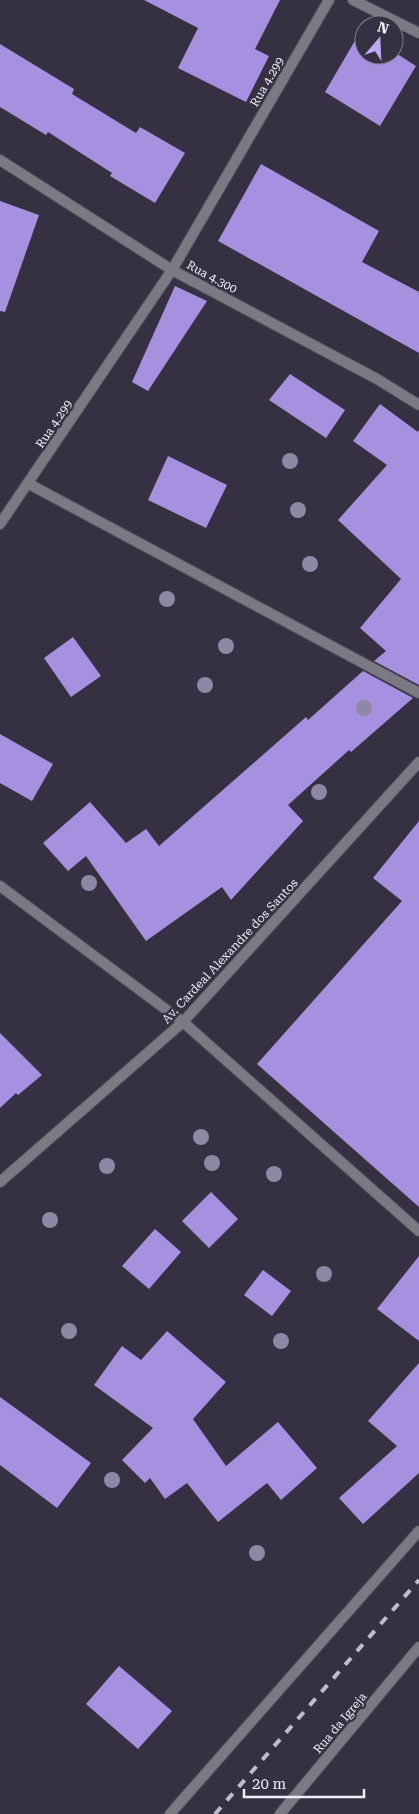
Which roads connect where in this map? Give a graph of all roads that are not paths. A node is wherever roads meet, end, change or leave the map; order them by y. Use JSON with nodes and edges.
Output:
{"nodes":[{"id":1,"x":329,"y":0,"type":"edge"},
{"id":2,"x":353,"y":0,"type":"edge"},
{"id":3,"x":419,"y":33,"type":"edge"},
{"id":4,"x":0,"y":160,"type":"edge"},
{"id":5,"x":172,"y":270,"type":"junction"},
{"id":6,"x":419,"y":405,"type":"edge"},
{"id":7,"x":29,"y":484,"type":"junction"},
{"id":8,"x":0,"y":524,"type":"edge"},
{"id":9,"x":419,"y":693,"type":"edge"},
{"id":10,"x":419,"y":762,"type":"edge"},
{"id":11,"x":0,"y":886,"type":"edge"},
{"id":12,"x":183,"y":1022,"type":"junction"},
{"id":13,"x":0,"y":1182,"type":"edge"},
{"id":14,"x":419,"y":1231,"type":"edge"},
{"id":15,"x":419,"y":1531,"type":"edge"},
{"id":16,"x":419,"y":1647,"type":"edge"},
{"id":17,"x":170,"y":1814,"type":"edge"},
{"id":18,"x":280,"y":1814,"type":"edge"}],
"edges":[{"from":1,"to":5,"type":"street","name":"Rua 4.299"},
{"from":2,"to":3,"type":"street"},
{"from":4,"to":5,"type":"street","name":"Rua 4.300"},
{"from":5,"to":6,"type":"street","name":"Rua 4.300"},
{"from":5,"to":7,"type":"street","name":"Rua 4.299"},
{"from":7,"to":8,"type":"street","name":"Rua 4.299"},
{"from":7,"to":9,"type":"street"},
{"from":10,"to":12,"type":"street","name":"Av. Cardeal Alexandre dos Santos"},
{"from":11,"to":12,"type":"street"},
{"from":12,"to":13,"type":"street","name":"Av. Cardeal Alexandre dos Santos"},
{"from":12,"to":14,"type":"street"},
{"from":15,"to":17,"type":"street"},
{"from":16,"to":18,"type":"street","name":"Rua da Igreja"}]}
